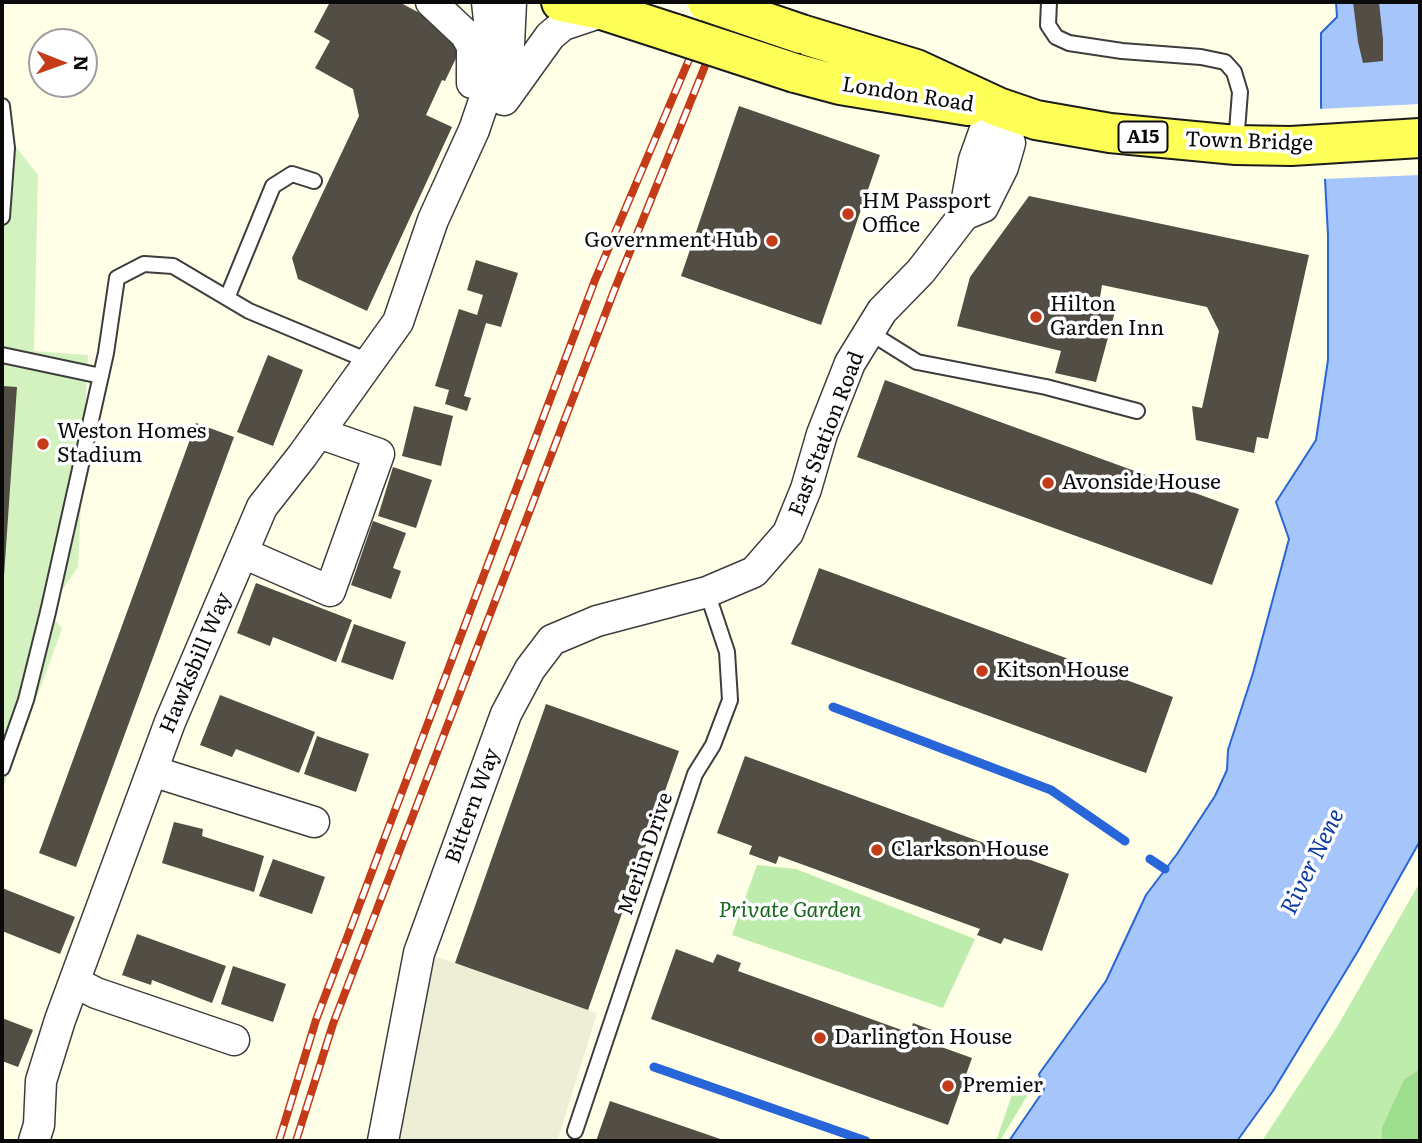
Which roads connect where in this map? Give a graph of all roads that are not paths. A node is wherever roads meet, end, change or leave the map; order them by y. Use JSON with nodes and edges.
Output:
{"nodes":[{"id":1,"x":431,"y":2,"type":"edge"},
{"id":2,"x":487,"y":2,"type":"edge"},
{"id":3,"x":511,"y":2,"type":"edge"},
{"id":4,"x":561,"y":2,"type":"edge"},
{"id":5,"x":707,"y":2,"type":"edge"},
{"id":6,"x":1049,"y":2,"type":"edge"},
{"id":7,"x":605,"y":11,"type":"junction"},
{"id":8,"x":504,"y":100,"type":"junction"},
{"id":9,"x":2,"y":106,"type":"edge"},
{"id":10,"x":998,"y":107,"type":"junction"},
{"id":11,"x":1420,"y":138,"type":"edge"},
{"id":12,"x":1236,"y":145,"type":"junction"},
{"id":13,"x":314,"y":181,"type":"dead end"},
{"id":14,"x":2,"y":217,"type":"edge"},
{"id":15,"x":433,"y":220,"type":"junction"},
{"id":16,"x":227,"y":298,"type":"junction"},
{"id":17,"x":869,"y":332,"type":"junction"},
{"id":18,"x":2,"y":355,"type":"edge"},
{"id":19,"x":371,"y":362,"type":"junction"},
{"id":20,"x":101,"y":376,"type":"junction"},
{"id":21,"x":1136,"y":411,"type":"dead end"},
{"id":22,"x":319,"y":433,"type":"junction"},
{"id":23,"x":243,"y":553,"type":"junction"},
{"id":24,"x":707,"y":592,"type":"junction"},
{"id":25,"x":2,"y":768,"type":"edge"},
{"id":26,"x":152,"y":771,"type":"junction"},
{"id":27,"x":314,"y":822,"type":"dead end"},
{"id":28,"x":75,"y":982,"type":"junction"},
{"id":29,"x":234,"y":1040,"type":"dead end"},
{"id":30,"x":575,"y":1131,"type":"dead end"},
{"id":31,"x":34,"y":1141,"type":"edge"},
{"id":32,"x":383,"y":1141,"type":"edge"}],
"edges":[{"from":1,"to":15,"type":"street","name":"Hawksbill Way"},
{"from":2,"to":15,"type":"street","name":"Hawksbill Way"},
{"from":3,"to":8,"type":"street","name":"Hawksbill Way"},
{"from":4,"to":7,"type":"main road","name":"London Road"},
{"from":5,"to":10,"type":"main road","name":"London Road","number":"A15","bridge":true},
{"from":6,"to":12,"type":"lane"},
{"from":7,"to":8,"type":"street","name":"Hawksbill Way"},
{"from":7,"to":10,"type":"main road","name":"London Road","bridge":true},
{"from":8,"to":15,"type":"street","name":"Hawksbill Way"},
{"from":9,"to":14,"type":"lane"},
{"from":10,"to":12,"type":"main road","name":"Town Bridge","number":"A15"},
{"from":10,"to":17,"type":"street","name":"East Station Road"},
{"from":11,"to":12,"type":"main road","name":"Town Bridge","number":"A15"},
{"from":13,"to":16,"type":"lane"},
{"from":15,"to":19,"type":"street","name":"Hawksbill Way"},
{"from":16,"to":19,"type":"lane"},
{"from":16,"to":20,"type":"lane"},
{"from":17,"to":21,"type":"lane"},
{"from":17,"to":24,"type":"street","name":"East Station Road"},
{"from":18,"to":20,"type":"lane"},
{"from":19,"to":22,"type":"street","name":"Hawksbill Way"},
{"from":20,"to":25,"type":"lane"},
{"from":22,"to":23,"type":"street","name":"Hawksbill Way"},
{"from":22,"to":23,"type":"street"},
{"from":23,"to":26,"type":"street","name":"Hawksbill Way"},
{"from":24,"to":30,"type":"lane","name":"Merlin Drive"},
{"from":24,"to":32,"type":"street","name":"Bittern Way"},
{"from":26,"to":27,"type":"street"},
{"from":26,"to":28,"type":"street","name":"Hawksbill Way"},
{"from":28,"to":29,"type":"street"},
{"from":28,"to":31,"type":"street","name":"Hawksbill Way"}]}
